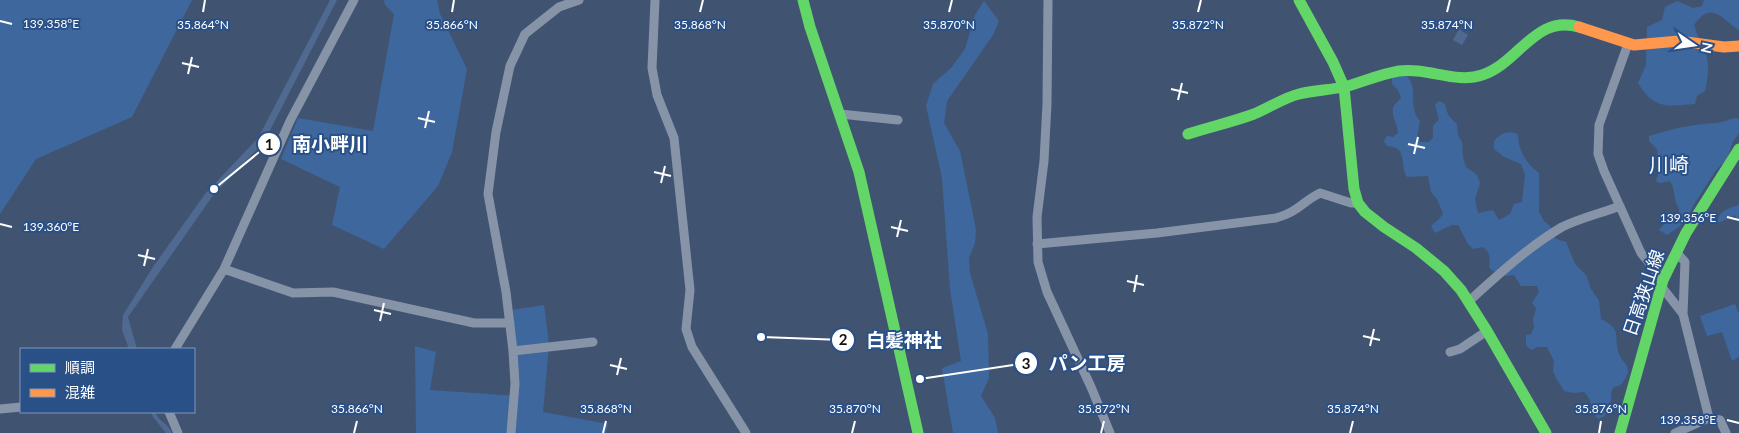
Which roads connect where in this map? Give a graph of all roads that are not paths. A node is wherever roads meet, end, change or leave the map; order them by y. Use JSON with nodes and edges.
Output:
{"nodes":[{"id":1,"x":354,"y":0,"type":"edge"},
{"id":2,"x":579,"y":0,"type":"edge"},
{"id":3,"x":655,"y":0,"type":"edge"},
{"id":4,"x":803,"y":0,"type":"edge"},
{"id":5,"x":1048,"y":0,"type":"edge"},
{"id":6,"x":1299,"y":0,"type":"edge"},
{"id":7,"x":1628,"y":44,"type":"junction"},
{"id":8,"x":1739,"y":46,"type":"edge"},
{"id":9,"x":1344,"y":87,"type":"junction"},
{"id":10,"x":840,"y":114,"type":"junction"},
{"id":11,"x":898,"y":120,"type":"dead end"},
{"id":12,"x":1188,"y":134,"type":"dead end"},
{"id":13,"x":1739,"y":149,"type":"edge"},
{"id":14,"x":1358,"y":203,"type":"junction"},
{"id":15,"x":1620,"y":206,"type":"junction"},
{"id":16,"x":1037,"y":244,"type":"junction"},
{"id":17,"x":1676,"y":252,"type":"junction"},
{"id":18,"x":224,"y":269,"type":"junction"},
{"id":19,"x":1662,"y":283,"type":"junction"},
{"id":20,"x":1468,"y":302,"type":"junction"},
{"id":21,"x":1683,"y":314,"type":"junction"},
{"id":22,"x":510,"y":323,"type":"junction"},
{"id":23,"x":1487,"y":331,"type":"junction"},
{"id":24,"x":593,"y":342,"type":"dead end"},
{"id":25,"x":176,"y":348,"type":"edge"},
{"id":26,"x":513,"y":351,"type":"junction"},
{"id":27,"x":1450,"y":352,"type":"dead end"},
{"id":28,"x":20,"y":408,"type":"edge"},
{"id":29,"x":0,"y":409,"type":"edge"},
{"id":30,"x":169,"y":413,"type":"edge"},
{"id":31,"x":1710,"y":418,"type":"junction"},
{"id":32,"x":178,"y":433,"type":"edge"},
{"id":33,"x":511,"y":433,"type":"edge"},
{"id":34,"x":746,"y":433,"type":"edge"},
{"id":35,"x":918,"y":433,"type":"edge"},
{"id":36,"x":1110,"y":433,"type":"edge"},
{"id":37,"x":1546,"y":433,"type":"edge"},
{"id":38,"x":1620,"y":433,"type":"edge"},
{"id":39,"x":1675,"y":433,"type":"edge"},
{"id":40,"x":1726,"y":433,"type":"edge"}],
"edges":[{"from":1,"to":18,"type":"street"},
{"from":2,"to":22,"type":"street"},
{"from":3,"to":34,"type":"street"},
{"from":4,"to":10,"type":"street"},
{"from":5,"to":16,"type":"street"},
{"from":6,"to":9,"type":"street"},
{"from":7,"to":8,"type":"street"},
{"from":7,"to":9,"type":"street"},
{"from":7,"to":15,"type":"street"},
{"from":9,"to":12,"type":"street"},
{"from":9,"to":14,"type":"street"},
{"from":10,"to":11,"type":"street"},
{"from":10,"to":35,"type":"street"},
{"from":13,"to":17,"type":"street","name":"日高狭山線"},
{"from":14,"to":16,"type":"street"},
{"from":14,"to":20,"type":"street"},
{"from":15,"to":19,"type":"street"},
{"from":15,"to":20,"type":"street"},
{"from":16,"to":36,"type":"street"},
{"from":17,"to":19,"type":"street","name":"日高狭山線"},
{"from":17,"to":21,"type":"street"},
{"from":18,"to":22,"type":"street"},
{"from":18,"to":25,"type":"street"},
{"from":19,"to":21,"type":"street"},
{"from":19,"to":38,"type":"street","name":"日高狭山線"},
{"from":20,"to":23,"type":"street"},
{"from":21,"to":31,"type":"street"},
{"from":22,"to":26,"type":"street"},
{"from":23,"to":27,"type":"street"},
{"from":23,"to":37,"type":"street"},
{"from":24,"to":26,"type":"street"},
{"from":26,"to":33,"type":"street"},
{"from":28,"to":29,"type":"street"},
{"from":30,"to":32,"type":"street"},
{"from":31,"to":39,"type":"street"},
{"from":31,"to":40,"type":"street"}]}
